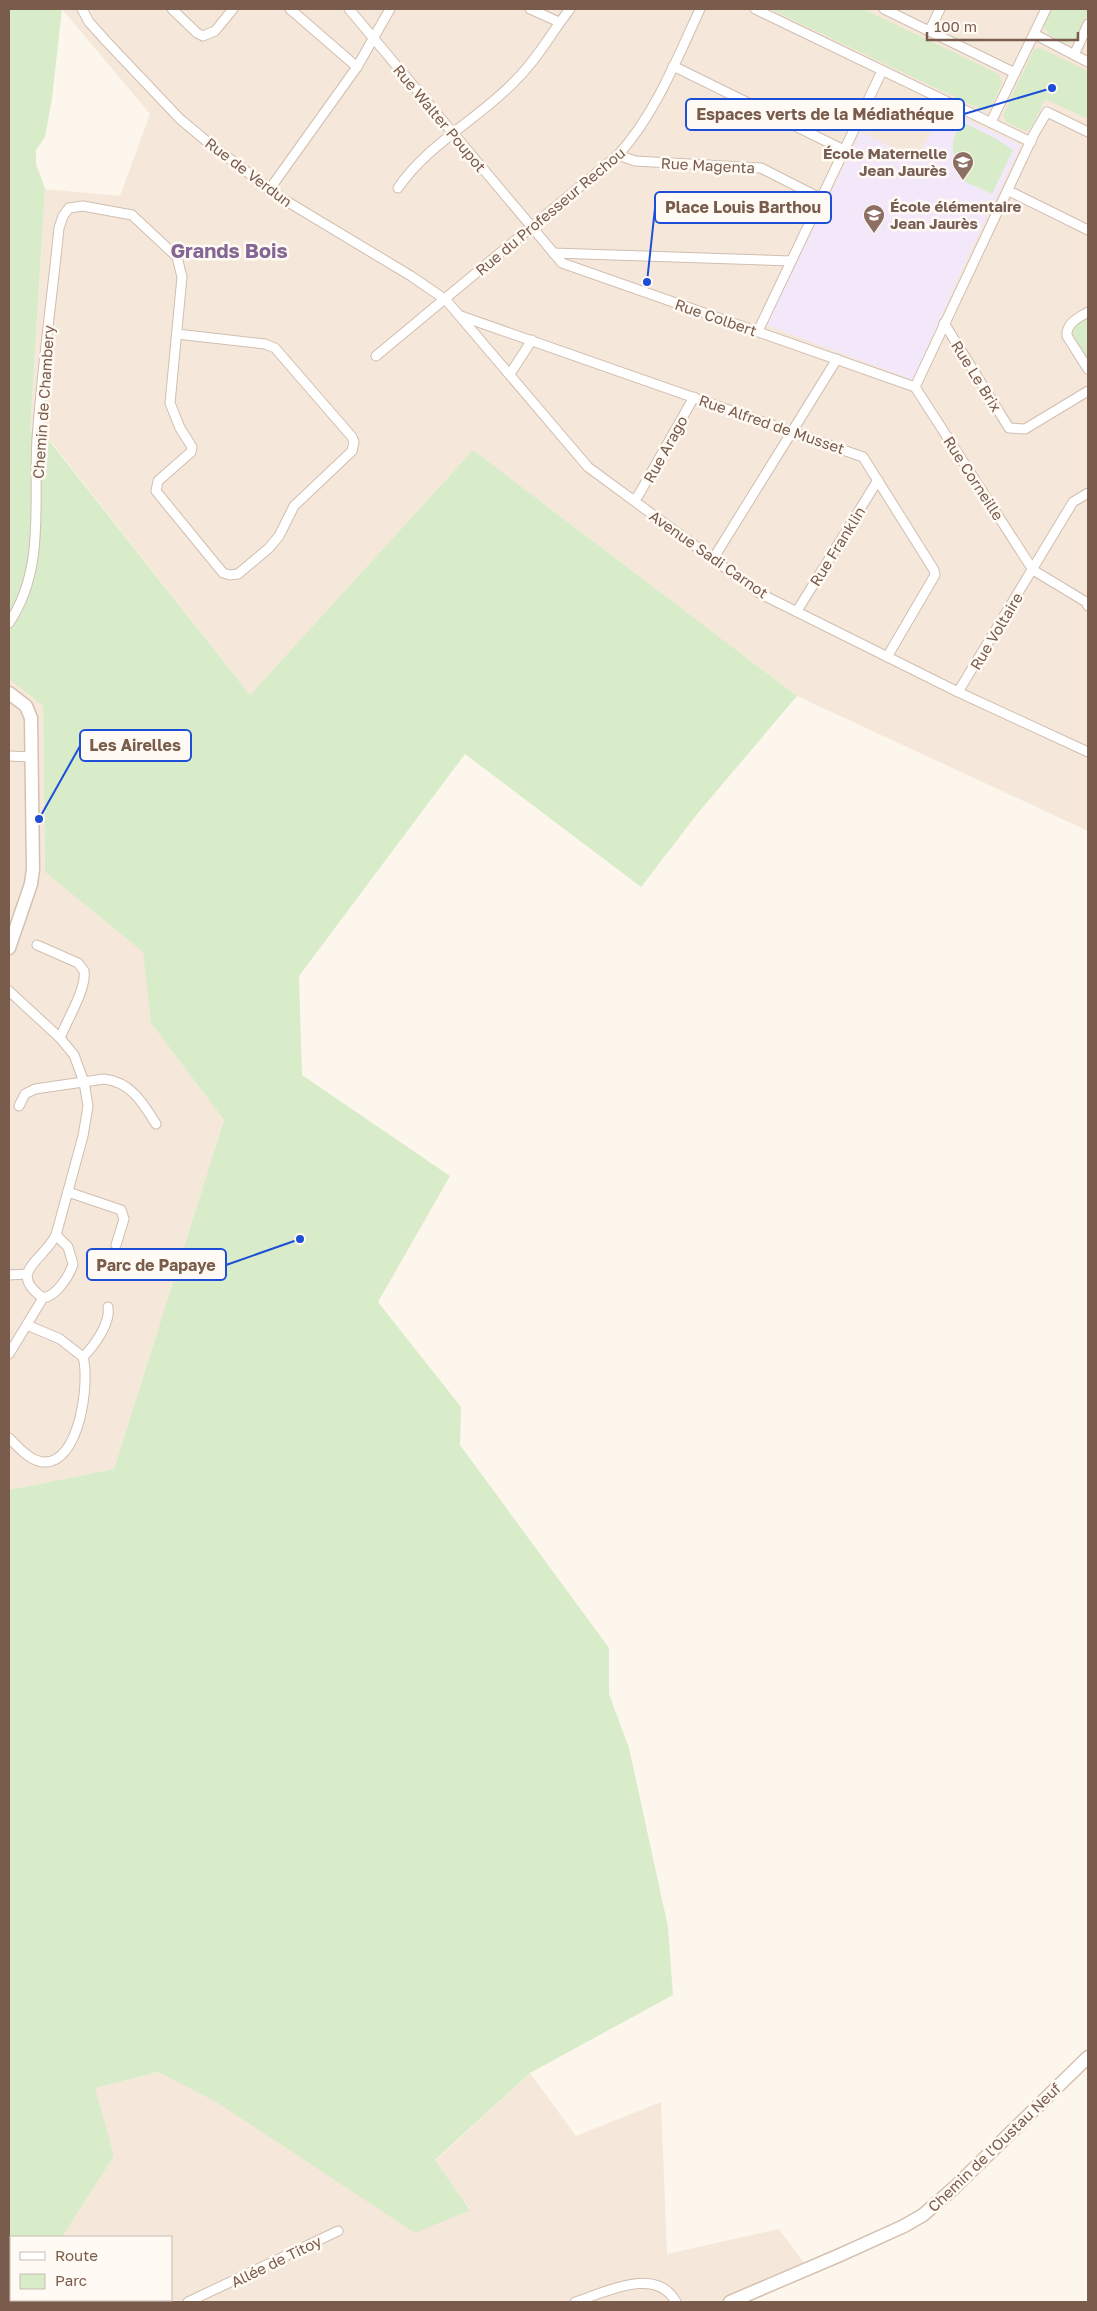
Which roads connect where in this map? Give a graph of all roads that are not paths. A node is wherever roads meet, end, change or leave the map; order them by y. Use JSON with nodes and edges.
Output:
{"nodes":[{"id":1,"x":82,"y":9,"type":"edge"},
{"id":2,"x":172,"y":9,"type":"edge"},
{"id":3,"x":233,"y":9,"type":"edge"},
{"id":4,"x":290,"y":9,"type":"edge"},
{"id":5,"x":348,"y":9,"type":"edge"},
{"id":6,"x":390,"y":9,"type":"edge"},
{"id":7,"x":530,"y":9,"type":"edge"},
{"id":8,"x":570,"y":9,"type":"edge"},
{"id":9,"x":700,"y":9,"type":"edge"},
{"id":10,"x":756,"y":9,"type":"edge"},
{"id":11,"x":884,"y":9,"type":"edge"},
{"id":12,"x":940,"y":9,"type":"edge"},
{"id":13,"x":1046,"y":9,"type":"edge"},
{"id":14,"x":559,"y":22,"type":"junction"},
{"id":15,"x":1088,"y":24,"type":"edge"},
{"id":16,"x":930,"y":30,"type":"junction"},
{"id":17,"x":1034,"y":34,"type":"junction"},
{"id":18,"x":373,"y":39,"type":"junction"},
{"id":19,"x":1074,"y":55,"type":"junction"},
{"id":20,"x":1088,"y":62,"type":"edge"},
{"id":21,"x":673,"y":66,"type":"junction"},
{"id":22,"x":357,"y":67,"type":"junction"},
{"id":23,"x":882,"y":71,"type":"junction"},
{"id":24,"x":1015,"y":73,"type":"junction"},
{"id":25,"x":991,"y":122,"type":"junction"},
{"id":26,"x":1088,"y":132,"type":"edge"},
{"id":27,"x":453,"y":135,"type":"junction"},
{"id":28,"x":1031,"y":142,"type":"junction"},
{"id":29,"x":844,"y":150,"type":"junction"},
{"id":30,"x":618,"y":155,"type":"junction"},
{"id":31,"x":398,"y":188,"type":"dead end"},
{"id":32,"x":269,"y":190,"type":"junction"},
{"id":33,"x":1009,"y":191,"type":"junction"},
{"id":34,"x":822,"y":199,"type":"junction"},
{"id":35,"x":531,"y":228,"type":"junction"},
{"id":36,"x":1088,"y":230,"type":"edge"},
{"id":37,"x":553,"y":252,"type":"junction"},
{"id":38,"x":791,"y":261,"type":"junction"},
{"id":39,"x":446,"y":300,"type":"junction"},
{"id":40,"x":1088,"y":312,"type":"edge"},
{"id":41,"x":461,"y":316,"type":"junction"},
{"id":42,"x":944,"y":323,"type":"junction"},
{"id":43,"x":758,"y":331,"type":"junction"},
{"id":44,"x":177,"y":334,"type":"junction"},
{"id":45,"x":532,"y":340,"type":"junction"},
{"id":46,"x":376,"y":356,"type":"dead end"},
{"id":47,"x":836,"y":359,"type":"junction"},
{"id":48,"x":1088,"y":369,"type":"edge"},
{"id":49,"x":510,"y":374,"type":"junction"},
{"id":50,"x":915,"y":387,"type":"junction"},
{"id":51,"x":1088,"y":391,"type":"edge"},
{"id":52,"x":694,"y":397,"type":"junction"},
{"id":53,"x":792,"y":430,"type":"junction"},
{"id":54,"x":878,"y":480,"type":"junction"},
{"id":55,"x":1088,"y":493,"type":"edge"},
{"id":56,"x":633,"y":500,"type":"junction"},
{"id":57,"x":713,"y":559,"type":"junction"},
{"id":58,"x":1033,"y":570,"type":"junction"},
{"id":59,"x":1088,"y":606,"type":"edge"},
{"id":60,"x":797,"y":612,"type":"junction"},
{"id":61,"x":9,"y":623,"type":"edge"},
{"id":62,"x":887,"y":657,"type":"junction"},
{"id":63,"x":958,"y":692,"type":"junction"},
{"id":64,"x":9,"y":693,"type":"edge"},
{"id":65,"x":1088,"y":752,"type":"edge"},
{"id":66,"x":9,"y":756,"type":"edge"},
{"id":67,"x":32,"y":757,"type":"junction"},
{"id":68,"x":37,"y":945,"type":"dead end"},
{"id":69,"x":9,"y":948,"type":"edge"},
{"id":70,"x":9,"y":991,"type":"edge"},
{"id":71,"x":60,"y":1038,"type":"junction"},
{"id":72,"x":84,"y":1082,"type":"junction"},
{"id":73,"x":19,"y":1106,"type":"dead end"},
{"id":74,"x":156,"y":1124,"type":"dead end"},
{"id":75,"x":68,"y":1192,"type":"junction"},
{"id":76,"x":56,"y":1235,"type":"junction"},
{"id":77,"x":116,"y":1245,"type":"dead end"},
{"id":78,"x":26,"y":1274,"type":"junction"},
{"id":79,"x":9,"y":1276,"type":"edge"},
{"id":80,"x":42,"y":1298,"type":"junction"},
{"id":81,"x":108,"y":1307,"type":"dead end"},
{"id":82,"x":27,"y":1326,"type":"junction"},
{"id":83,"x":9,"y":1354,"type":"edge"},
{"id":84,"x":83,"y":1357,"type":"junction"},
{"id":85,"x":9,"y":1438,"type":"edge"},
{"id":86,"x":1088,"y":2057,"type":"edge"},
{"id":87,"x":338,"y":2231,"type":"dead end"},
{"id":88,"x":188,"y":2302,"type":"edge"},
{"id":89,"x":575,"y":2302,"type":"edge"},
{"id":90,"x":676,"y":2302,"type":"edge"},
{"id":91,"x":730,"y":2302,"type":"edge"}],
"edges":[{"from":1,"to":32,"type":"street","name":"Rue de Verdun"},
{"from":2,"to":3,"type":"street"},
{"from":4,"to":22,"type":"street"},
{"from":5,"to":18,"type":"street","name":"Rue Walter Poupot"},
{"from":6,"to":18,"type":"street"},
{"from":7,"to":14,"type":"street"},
{"from":8,"to":14,"type":"street"},
{"from":9,"to":21,"type":"street","name":"Rue du Professeur Rechou"},
{"from":10,"to":23,"type":"street"},
{"from":11,"to":16,"type":"street"},
{"from":12,"to":16,"type":"street"},
{"from":13,"to":17,"type":"street"},
{"from":14,"to":27,"type":"street"},
{"from":15,"to":19,"type":"street"},
{"from":16,"to":24,"type":"street"},
{"from":17,"to":19,"type":"street"},
{"from":17,"to":24,"type":"street"},
{"from":18,"to":22,"type":"street"},
{"from":18,"to":27,"type":"street","name":"Rue Walter Poupot"},
{"from":19,"to":20,"type":"street"},
{"from":21,"to":29,"type":"street"},
{"from":21,"to":30,"type":"street","name":"Rue du Professeur Rechou"},
{"from":22,"to":32,"type":"street"},
{"from":23,"to":25,"type":"street"},
{"from":23,"to":29,"type":"street"},
{"from":24,"to":25,"type":"street"},
{"from":25,"to":28,"type":"street"},
{"from":26,"to":28,"type":"street"},
{"from":27,"to":31,"type":"street"},
{"from":27,"to":35,"type":"street","name":"Rue Walter Poupot"},
{"from":28,"to":33,"type":"street"},
{"from":29,"to":34,"type":"street"},
{"from":30,"to":34,"type":"street","name":"Rue Magenta"},
{"from":30,"to":35,"type":"street","name":"Rue du Professeur Rechou"},
{"from":32,"to":39,"type":"street","name":"Rue de Verdun"},
{"from":33,"to":36,"type":"street"},
{"from":33,"to":42,"type":"street"},
{"from":34,"to":38,"type":"street"},
{"from":35,"to":37,"type":"street","name":"Rue Colbert"},
{"from":35,"to":39,"type":"street","name":"Rue du Professeur Rechou"},
{"from":37,"to":38,"type":"street"},
{"from":37,"to":43,"type":"street","name":"Rue Colbert"},
{"from":38,"to":43,"type":"street"},
{"from":39,"to":41,"type":"street","name":"Avenue Sadi Carnot"},
{"from":39,"to":46,"type":"street","name":"Rue du Professeur Rechou"},
{"from":40,"to":48,"type":"street"},
{"from":41,"to":45,"type":"street","name":"Rue Alfred de Musset"},
{"from":41,"to":49,"type":"street","name":"Avenue Sadi Carnot"},
{"from":42,"to":50,"type":"street"},
{"from":42,"to":51,"type":"street","name":"Rue Le Brix"},
{"from":43,"to":47,"type":"street","name":"Rue Colbert"},
{"from":44,"to":44,"type":"street"},
{"from":44,"to":61,"type":"street","name":"Chemin de Chambery"},
{"from":45,"to":49,"type":"street"},
{"from":45,"to":52,"type":"street","name":"Rue Alfred de Musset"},
{"from":47,"to":50,"type":"street","name":"Rue Colbert"},
{"from":47,"to":53,"type":"street"},
{"from":49,"to":56,"type":"street","name":"Avenue Sadi Carnot"},
{"from":50,"to":58,"type":"street","name":"Rue Corneille"},
{"from":52,"to":53,"type":"street","name":"Rue Alfred de Musset"},
{"from":52,"to":56,"type":"street","name":"Rue Arago"},
{"from":53,"to":54,"type":"street","name":"Rue Alfred de Musset"},
{"from":53,"to":57,"type":"street"},
{"from":54,"to":60,"type":"street","name":"Rue Franklin"},
{"from":54,"to":62,"type":"street","name":"Rue Alfred de Musset"},
{"from":55,"to":58,"type":"street","name":"Rue Voltaire"},
{"from":56,"to":57,"type":"street","name":"Avenue Sadi Carnot"},
{"from":57,"to":60,"type":"street","name":"Avenue Sadi Carnot"},
{"from":58,"to":59,"type":"street"},
{"from":58,"to":63,"type":"street","name":"Rue Voltaire"},
{"from":60,"to":62,"type":"street","name":"Avenue Sadi Carnot"},
{"from":62,"to":63,"type":"street","name":"Avenue Sadi Carnot"},
{"from":63,"to":65,"type":"street","name":"Avenue Sadi Carnot"},
{"from":64,"to":67,"type":"street"},
{"from":66,"to":67,"type":"street"},
{"from":67,"to":69,"type":"street"},
{"from":68,"to":71,"type":"street"},
{"from":70,"to":71,"type":"street"},
{"from":71,"to":72,"type":"street"},
{"from":72,"to":73,"type":"street"},
{"from":72,"to":74,"type":"street"},
{"from":72,"to":75,"type":"street"},
{"from":75,"to":76,"type":"street"},
{"from":75,"to":77,"type":"street"},
{"from":76,"to":78,"type":"street"},
{"from":76,"to":80,"type":"street"},
{"from":78,"to":79,"type":"street"},
{"from":78,"to":80,"type":"street"},
{"from":80,"to":82,"type":"street"},
{"from":81,"to":84,"type":"street"},
{"from":82,"to":83,"type":"street"},
{"from":82,"to":84,"type":"street"},
{"from":84,"to":85,"type":"street"},
{"from":86,"to":91,"type":"street","name":"Chemin de l'Oustau Neuf"},
{"from":87,"to":88,"type":"street","name":"Allée de Titoy"},
{"from":89,"to":90,"type":"street"}]}
